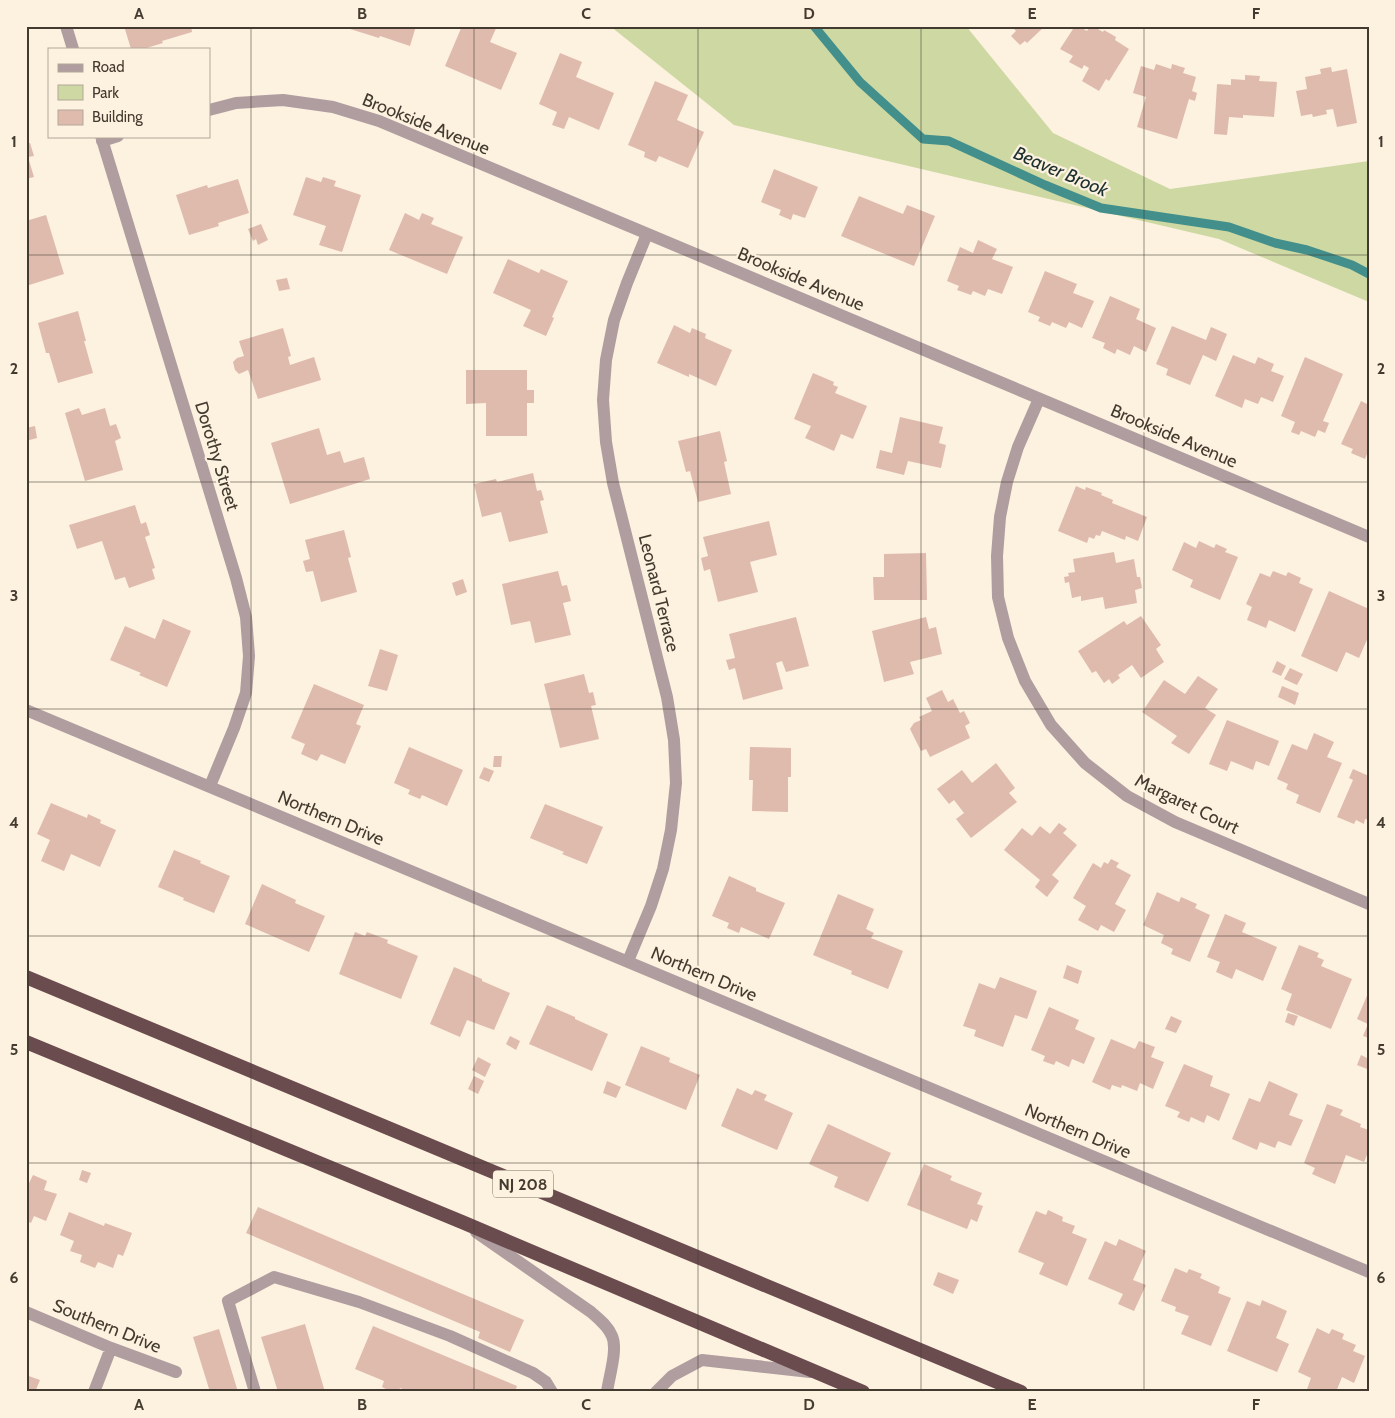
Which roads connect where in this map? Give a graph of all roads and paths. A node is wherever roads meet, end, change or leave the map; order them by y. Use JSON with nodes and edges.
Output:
{"nodes":[{"id":1,"x":66,"y":26,"type":"edge"},
{"id":2,"x":73,"y":48,"type":"edge"},
{"id":3,"x":210,"y":110,"type":"edge"},
{"id":4,"x":101,"y":139,"type":"edge"},
{"id":5,"x":647,"y":234,"type":"junction"},
{"id":6,"x":1039,"y":398,"type":"junction"},
{"id":7,"x":1369,"y":537,"type":"edge"},
{"id":8,"x":26,"y":710,"type":"edge"},
{"id":9,"x":210,"y":786,"type":"junction"},
{"id":10,"x":1369,"y":904,"type":"edge"},
{"id":11,"x":628,"y":961,"type":"junction"},
{"id":12,"x":26,"y":977,"type":"edge"},
{"id":13,"x":26,"y":1042,"type":"edge"},
{"id":14,"x":462,"y":1222,"type":"junction"},
{"id":15,"x":1369,"y":1272,"type":"edge"},
{"id":16,"x":26,"y":1312,"type":"edge"},
{"id":17,"x":111,"y":1348,"type":"junction"},
{"id":18,"x":176,"y":1372,"type":"dead end"},
{"id":19,"x":818,"y":1373,"type":"junction"},
{"id":20,"x":94,"y":1392,"type":"edge"},
{"id":21,"x":255,"y":1392,"type":"edge"},
{"id":22,"x":552,"y":1392,"type":"edge"},
{"id":23,"x":607,"y":1392,"type":"edge"},
{"id":24,"x":656,"y":1392,"type":"edge"},
{"id":25,"x":863,"y":1392,"type":"edge"},
{"id":26,"x":1020,"y":1392,"type":"edge"}],
"edges":[{"from":1,"to":2,"type":"street"},
{"from":3,"to":5,"type":"street","name":"Brookside Avenue"},
{"from":4,"to":9,"type":"street","name":"Dorothy Street"},
{"from":5,"to":6,"type":"street","name":"Brookside Avenue"},
{"from":5,"to":11,"type":"street","name":"Leonard Terrace"},
{"from":6,"to":7,"type":"street","name":"Brookside Avenue"},
{"from":6,"to":10,"type":"street","name":"Margaret Court"},
{"from":8,"to":9,"type":"street","name":"Northern Drive"},
{"from":9,"to":11,"type":"street","name":"Northern Drive"},
{"from":11,"to":15,"type":"street","name":"Northern Drive"},
{"from":12,"to":26,"type":"highway","number":"NJ 208"},
{"from":13,"to":14,"type":"highway"},
{"from":14,"to":19,"type":"highway"},
{"from":14,"to":23,"type":"street"},
{"from":16,"to":17,"type":"street","name":"Southern Drive"},
{"from":17,"to":18,"type":"street","name":"Southern Drive"},
{"from":17,"to":20,"type":"street"},
{"from":19,"to":24,"type":"street"},
{"from":19,"to":25,"type":"highway"},
{"from":21,"to":22,"type":"street"}]}
